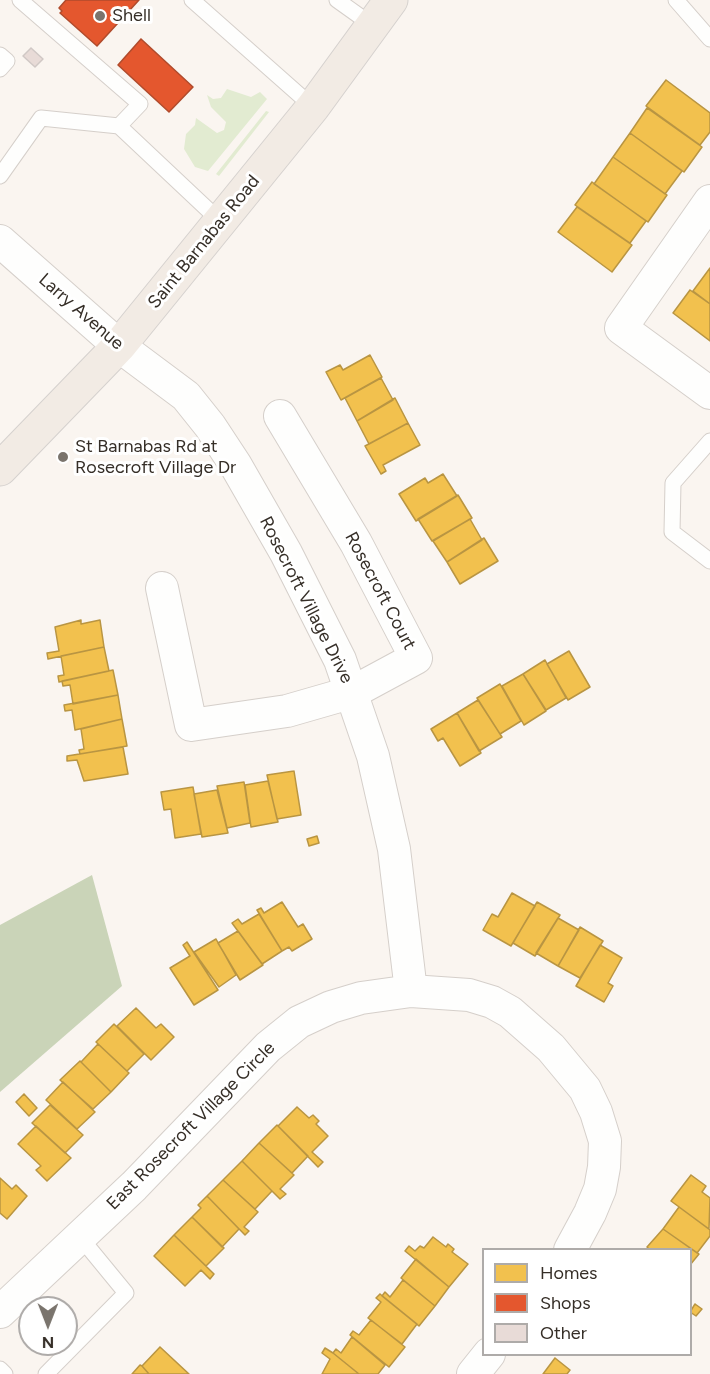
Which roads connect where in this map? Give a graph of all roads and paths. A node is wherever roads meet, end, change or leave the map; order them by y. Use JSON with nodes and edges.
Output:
{"nodes":[{"id":1,"x":20,"y":0,"type":"edge"},
{"id":2,"x":192,"y":0,"type":"edge"},
{"id":3,"x":337,"y":0,"type":"edge"},
{"id":4,"x":676,"y":0,"type":"edge"},
{"id":5,"x":382,"y":13,"type":"edge"},
{"id":6,"x":710,"y":39,"type":"edge"},
{"id":7,"x":0,"y":55,"type":"edge"},
{"id":8,"x":0,"y":69,"type":"edge"},
{"id":9,"x":313,"y":107,"type":"junction"},
{"id":10,"x":119,"y":126,"type":"junction"},
{"id":11,"x":0,"y":176,"type":"edge"},
{"id":12,"x":710,"y":201,"type":"edge"},
{"id":13,"x":221,"y":222,"type":"junction"},
{"id":14,"x":0,"y":242,"type":"edge"},
{"id":15,"x":119,"y":346,"type":"junction"},
{"id":16,"x":163,"y":380,"type":"joint"},
{"id":17,"x":710,"y":393,"type":"edge"},
{"id":18,"x":280,"y":416,"type":"dead end"},
{"id":19,"x":710,"y":441,"type":"edge"},
{"id":20,"x":0,"y":469,"type":"edge"},
{"id":21,"x":710,"y":561,"type":"edge"},
{"id":22,"x":162,"y":588,"type":"dead end"},
{"id":23,"x":353,"y":692,"type":"junction"},
{"id":24,"x":411,"y":991,"type":"junction"},
{"id":25,"x":80,"y":1237,"type":"junction"},
{"id":26,"x":571,"y":1248,"type":"edge"},
{"id":27,"x":0,"y":1312,"type":"edge"},
{"id":28,"x":487,"y":1356,"type":"edge"},
{"id":29,"x":0,"y":1369,"type":"edge"},
{"id":30,"x":4,"y":1374,"type":"edge"},
{"id":31,"x":46,"y":1374,"type":"edge"},
{"id":32,"x":473,"y":1374,"type":"edge"}],
"edges":[{"from":1,"to":10,"type":"lane"},
{"from":2,"to":9,"type":"lane"},
{"from":3,"to":5,"type":"lane"},
{"from":4,"to":6,"type":"lane"},
{"from":5,"to":9,"type":"main road","name":"Saint Barnabas Road"},
{"from":7,"to":8,"type":"lane"},
{"from":9,"to":13,"type":"main road","name":"Saint Barnabas Road"},
{"from":10,"to":11,"type":"lane"},
{"from":10,"to":13,"type":"lane"},
{"from":12,"to":17,"type":"street"},
{"from":13,"to":15,"type":"main road","name":"Saint Barnabas Road"},
{"from":14,"to":15,"type":"street","name":"Larry Avenue"},
{"from":15,"to":16,"type":"street","name":"Larry Avenue"},
{"from":15,"to":20,"type":"main road","name":"Saint Barnabas Road"},
{"from":16,"to":23,"type":"street","name":"Rosecroft Village Drive"},
{"from":18,"to":23,"type":"street","name":"Rosecroft Court"},
{"from":19,"to":21,"type":"lane"},
{"from":22,"to":23,"type":"street","name":"Rosecroft Court"},
{"from":23,"to":24,"type":"street","name":"Rosecroft Village Drive"},
{"from":24,"to":25,"type":"street","name":"East Rosecroft Village Circle"},
{"from":24,"to":26,"type":"street","name":"East Rosecroft Village Circle"},
{"from":25,"to":27,"type":"street","name":"East Rosecroft Village Circle"},
{"from":25,"to":31,"type":"lane"},
{"from":28,"to":32,"type":"street"},
{"from":29,"to":30,"type":"lane"}]}
